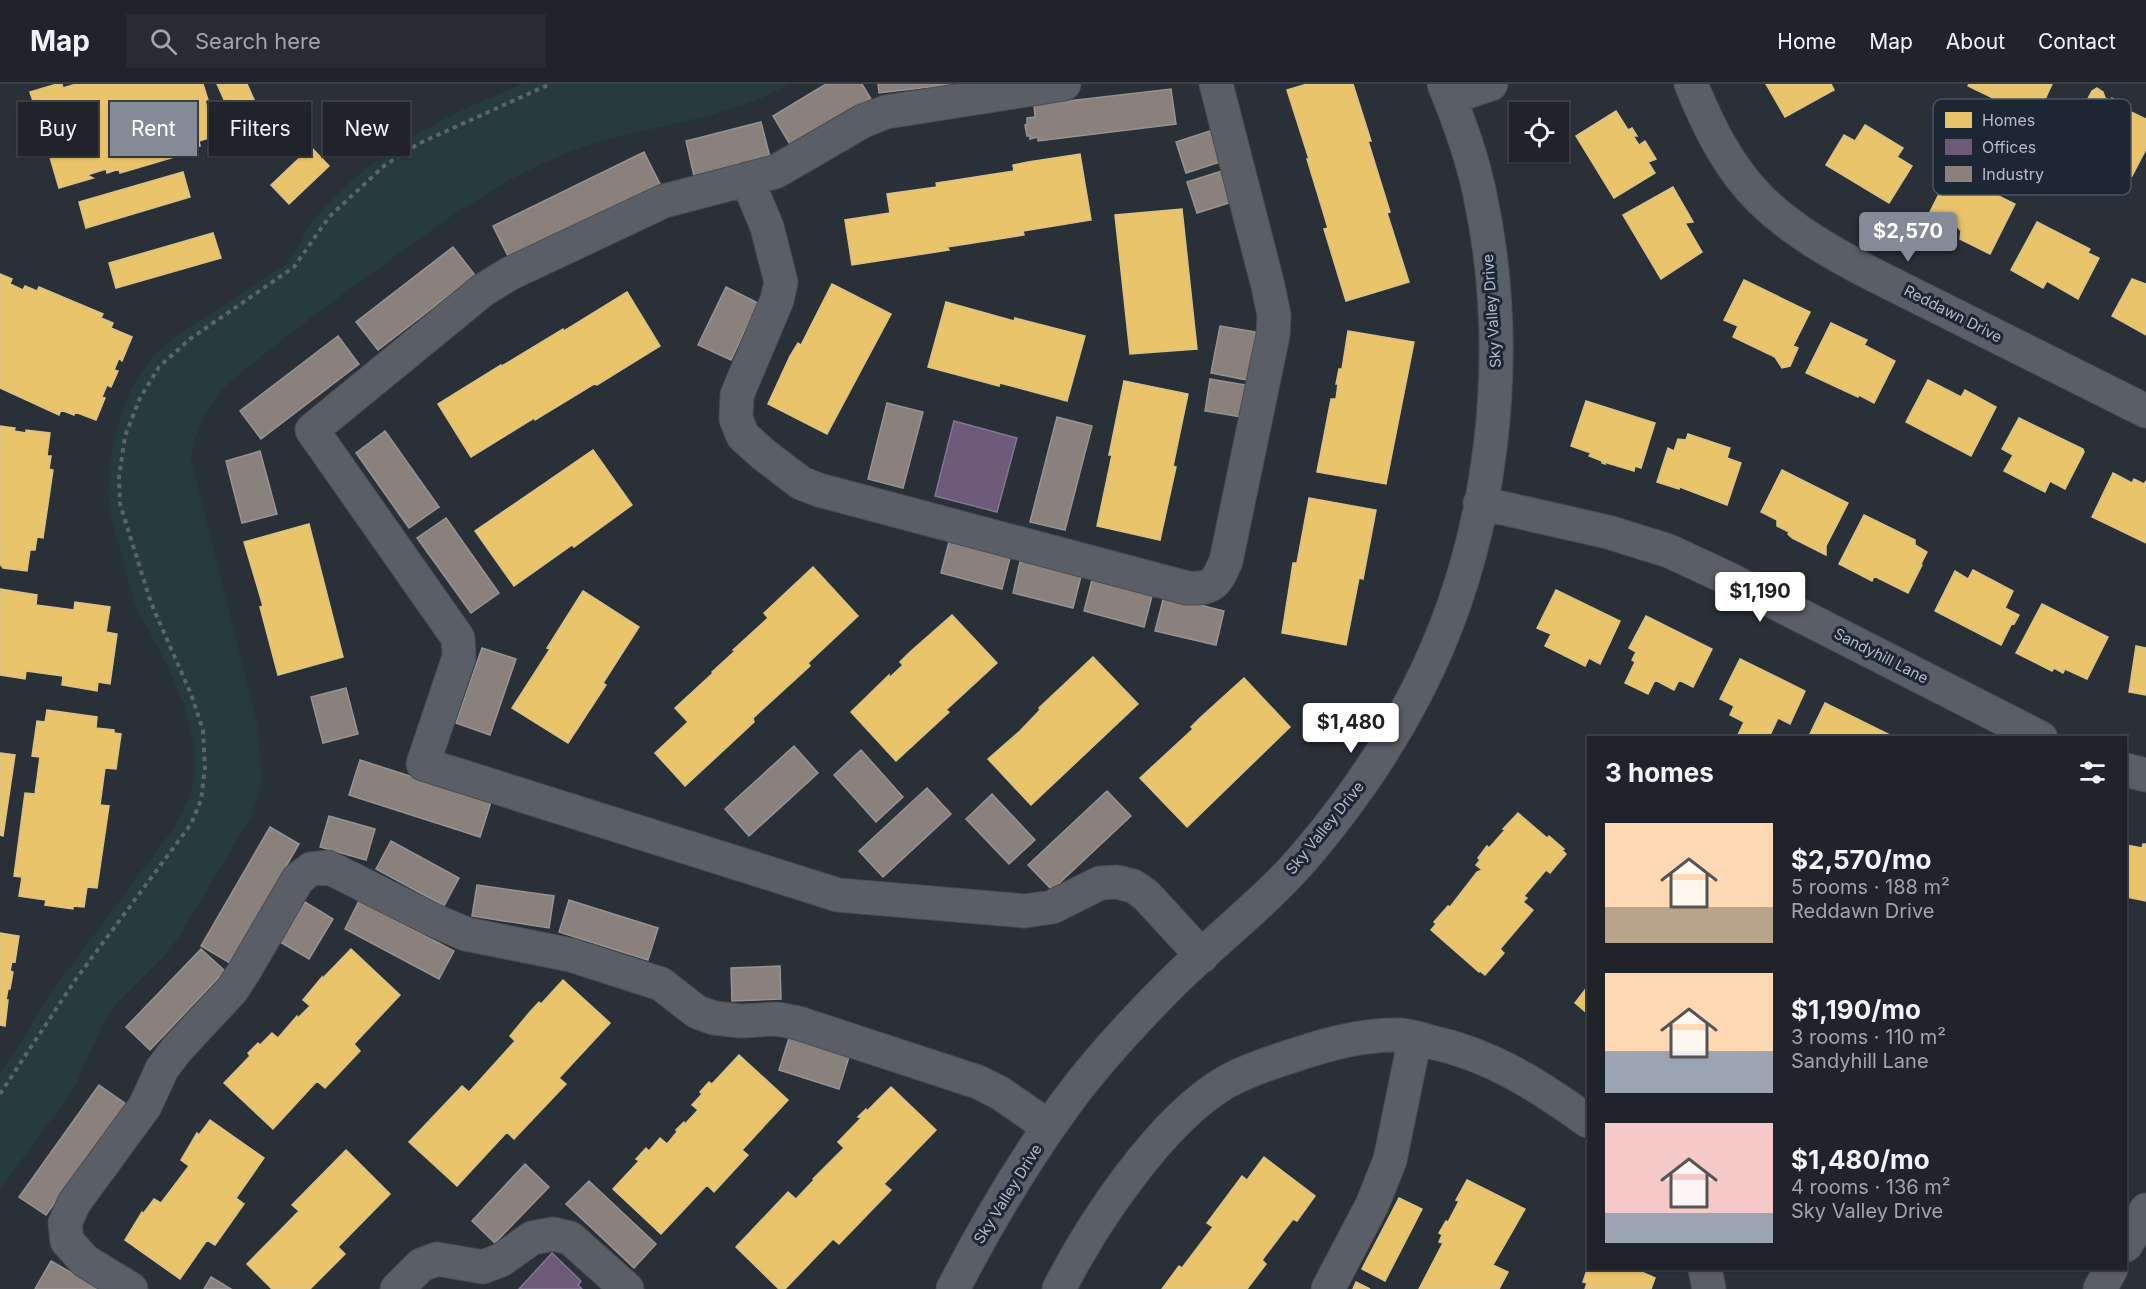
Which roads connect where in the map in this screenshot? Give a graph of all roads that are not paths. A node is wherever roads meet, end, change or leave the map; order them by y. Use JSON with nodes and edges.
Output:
{"nodes":[{"id":1,"x":1064,"y":84,"type":"edge"},
{"id":2,"x":1216,"y":84,"type":"edge"},
{"id":3,"x":1491,"y":84,"type":"edge"},
{"id":4,"x":1691,"y":84,"type":"edge"},
{"id":5,"x":1447,"y":91,"type":"edge"},
{"id":6,"x":747,"y":179,"type":"junction"},
{"id":7,"x":2146,"y":411,"type":"edge"},
{"id":8,"x":1480,"y":503,"type":"junction"},
{"id":9,"x":2037,"y":736,"type":"edge"},
{"id":10,"x":2127,"y":770,"type":"edge"},
{"id":11,"x":2146,"y":775,"type":"edge"},
{"id":12,"x":1202,"y":956,"type":"junction"},
{"id":13,"x":1415,"y":1038,"type":"junction"},
{"id":14,"x":1587,"y":1120,"type":"edge"},
{"id":15,"x":1049,"y":1127,"type":"junction"},
{"id":16,"x":2146,"y":1210,"type":"edge"},
{"id":17,"x":2127,"y":1243,"type":"edge"},
{"id":18,"x":1705,"y":1270,"type":"edge"},
{"id":19,"x":2110,"y":1270,"type":"edge"},
{"id":20,"x":131,"y":1289,"type":"edge"},
{"id":21,"x":397,"y":1289,"type":"edge"},
{"id":22,"x":627,"y":1289,"type":"edge"},
{"id":23,"x":952,"y":1289,"type":"edge"},
{"id":24,"x":1059,"y":1289,"type":"edge"},
{"id":25,"x":1329,"y":1289,"type":"edge"},
{"id":26,"x":1709,"y":1289,"type":"edge"},
{"id":27,"x":2100,"y":1289,"type":"edge"}],
"edges":[{"from":1,"to":6,"type":"street"},
{"from":2,"to":6,"type":"street"},
{"from":3,"to":5,"type":"street"},
{"from":4,"to":7,"type":"street","name":"Reddawn Drive"},
{"from":5,"to":8,"type":"street","name":"Sky Valley Drive"},
{"from":6,"to":12,"type":"street"},
{"from":8,"to":9,"type":"street","name":"Sandyhill Lane"},
{"from":8,"to":12,"type":"street","name":"Sky Valley Drive"},
{"from":10,"to":11,"type":"street"},
{"from":12,"to":15,"type":"street","name":"Sky Valley Drive"},
{"from":13,"to":14,"type":"street"},
{"from":13,"to":24,"type":"street"},
{"from":13,"to":25,"type":"street"},
{"from":15,"to":20,"type":"street"},
{"from":15,"to":23,"type":"street","name":"Sky Valley Drive"},
{"from":16,"to":17,"type":"street"},
{"from":18,"to":26,"type":"street"},
{"from":19,"to":27,"type":"street"},
{"from":21,"to":22,"type":"street"}]}
